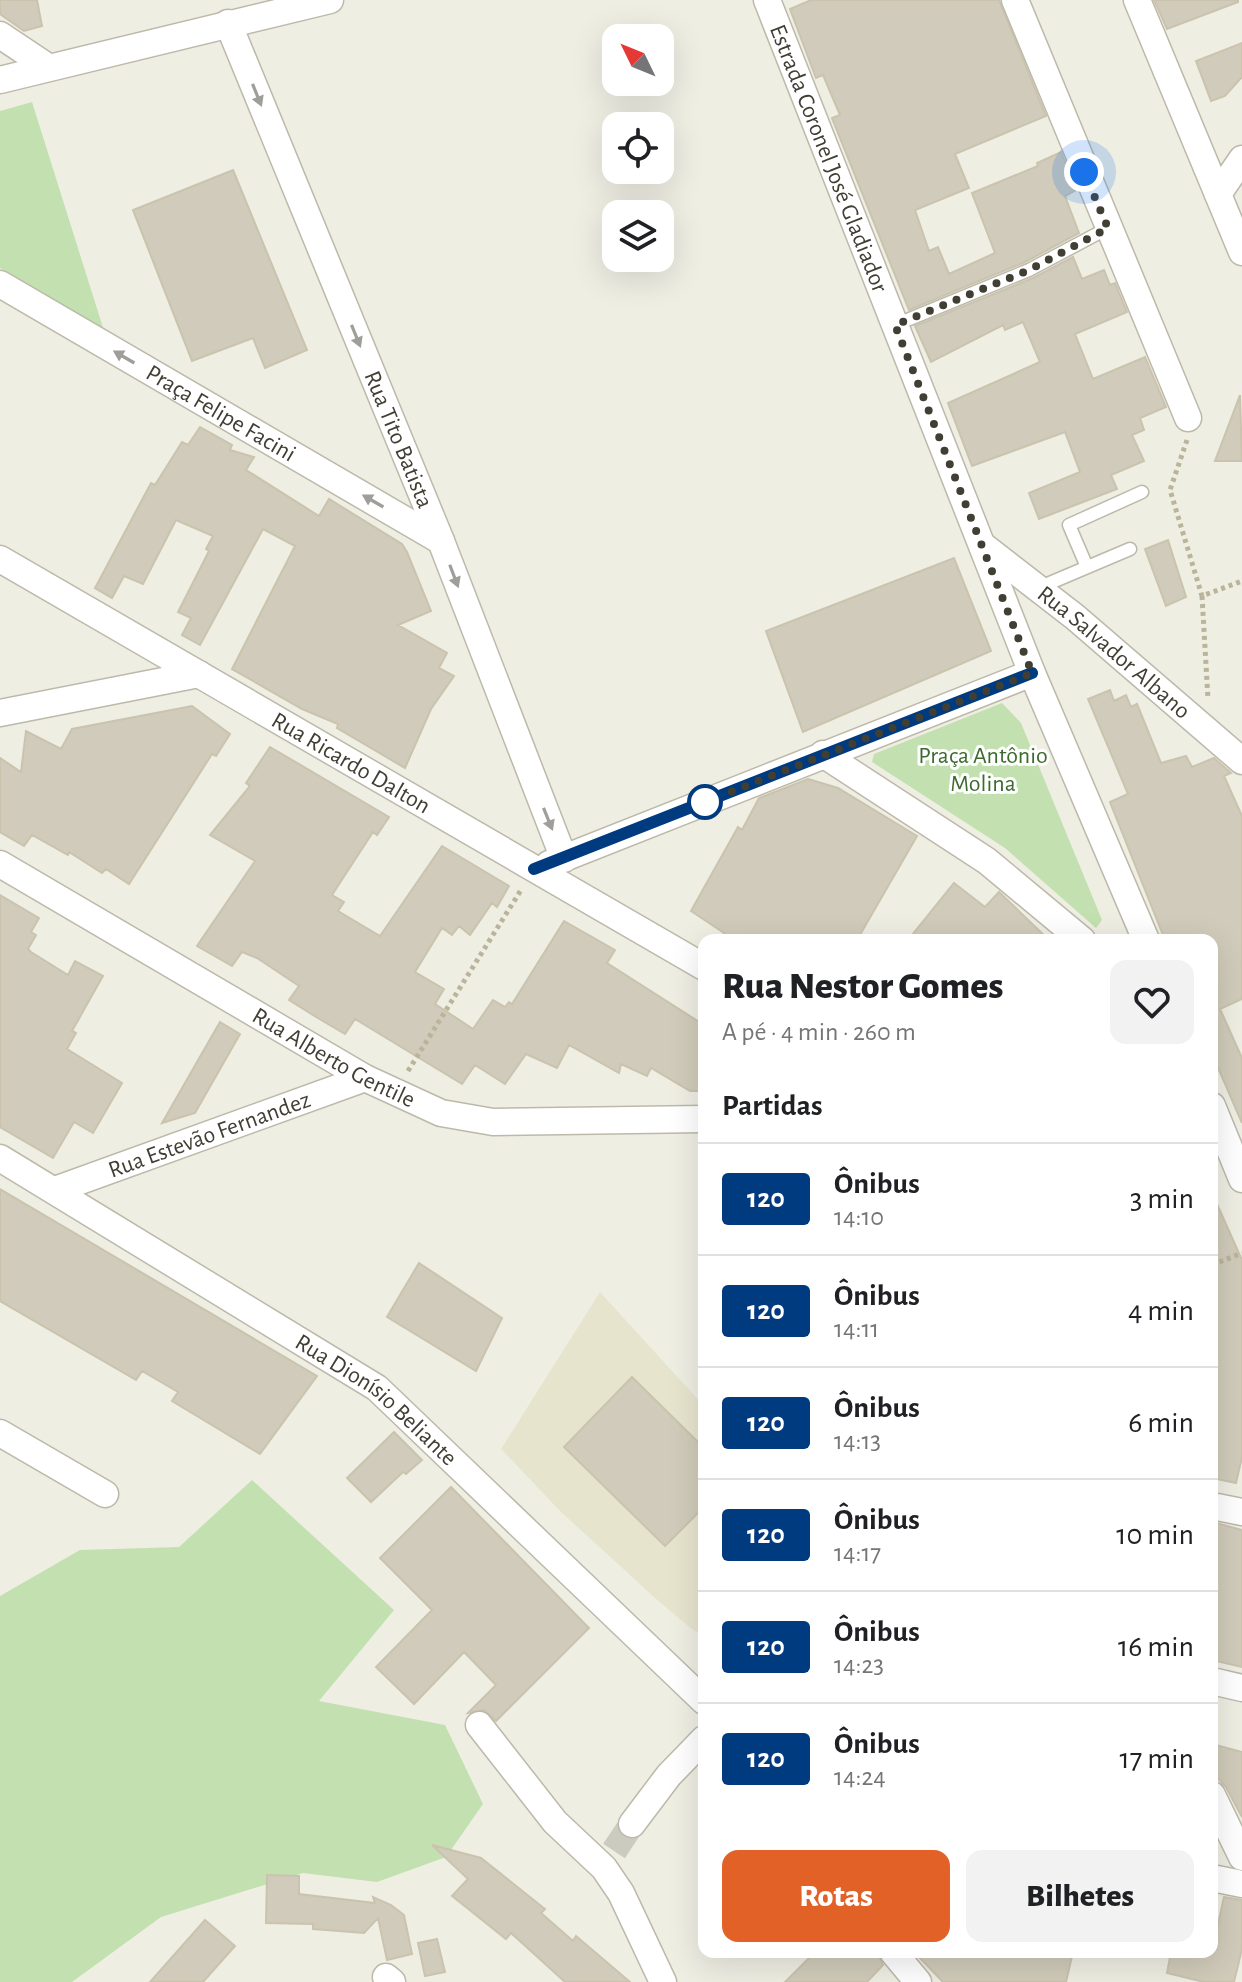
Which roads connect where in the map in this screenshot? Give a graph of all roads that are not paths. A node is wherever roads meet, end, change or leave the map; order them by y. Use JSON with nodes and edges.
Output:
{"nodes":[{"id":1,"x":330,"y":0,"type":"edge"},
{"id":2,"x":767,"y":0,"type":"edge"},
{"id":3,"x":1015,"y":0,"type":"edge"},
{"id":4,"x":1137,"y":0,"type":"edge"},
{"id":5,"x":228,"y":23,"type":"junction"},
{"id":6,"x":0,"y":35,"type":"edge"},
{"id":7,"x":48,"y":67,"type":"junction"},
{"id":8,"x":0,"y":80,"type":"edge"},
{"id":9,"x":1242,"y":159,"type":"edge"},
{"id":10,"x":1218,"y":194,"type":"junction"},
{"id":11,"x":1108,"y":228,"type":"junction"},
{"id":12,"x":1242,"y":252,"type":"edge"},
{"id":13,"x":0,"y":284,"type":"edge"},
{"id":14,"x":895,"y":325,"type":"junction"},
{"id":15,"x":1188,"y":418,"type":"road end"},
{"id":16,"x":1142,"y":492,"type":"dead end"},
{"id":17,"x":441,"y":541,"type":"junction"},
{"id":18,"x":982,"y":545,"type":"junction"},
{"id":19,"x":1130,"y":549,"type":"dead end"},
{"id":20,"x":0,"y":559,"type":"edge"},
{"id":21,"x":1087,"y":567,"type":"junction"},
{"id":22,"x":1038,"y":588,"type":"junction"},
{"id":23,"x":1032,"y":673,"type":"junction"},
{"id":24,"x":199,"y":674,"type":"junction"},
{"id":25,"x":0,"y":713,"type":"edge"},
{"id":26,"x":823,"y":754,"type":"junction"},
{"id":27,"x":1242,"y":761,"type":"edge"},
{"id":28,"x":564,"y":859,"type":"junction"},
{"id":29,"x":0,"y":864,"type":"edge"},
{"id":30,"x":534,"y":869,"type":"junction"},
{"id":31,"x":1075,"y":934,"type":"edge"},
{"id":32,"x":1143,"y":934,"type":"edge"},
{"id":33,"x":698,"y":964,"type":"edge"},
{"id":34,"x":365,"y":1078,"type":"junction"},
{"id":35,"x":698,"y":1119,"type":"edge"},
{"id":36,"x":1218,"y":1121,"type":"edge"},
{"id":37,"x":0,"y":1158,"type":"edge"},
{"id":38,"x":1242,"y":1179,"type":"edge"},
{"id":39,"x":55,"y":1190,"type":"junction"},
{"id":40,"x":0,"y":1433,"type":"edge"},
{"id":41,"x":105,"y":1494,"type":"dead end"},
{"id":42,"x":1218,"y":1507,"type":"edge"},
{"id":43,"x":1242,"y":1512,"type":"edge"},
{"id":44,"x":1218,"y":1682,"type":"edge"},
{"id":45,"x":1242,"y":1688,"type":"edge"},
{"id":46,"x":698,"y":1695,"type":"edge"},
{"id":47,"x":479,"y":1725,"type":"dead end"},
{"id":48,"x":698,"y":1745,"type":"edge"},
{"id":49,"x":1218,"y":1807,"type":"edge"},
{"id":50,"x":632,"y":1824,"type":"tunnel mouth"},
{"id":51,"x":1242,"y":1857,"type":"edge"},
{"id":52,"x":1218,"y":1879,"type":"edge"},
{"id":53,"x":1242,"y":1884,"type":"edge"},
{"id":54,"x":898,"y":1958,"type":"edge"},
{"id":55,"x":663,"y":1982,"type":"edge"},
{"id":56,"x":918,"y":1982,"type":"edge"}],
"edges":[{"from":1,"to":5,"type":"street"},
{"from":2,"to":14,"type":"street","name":"Estrada Coronel José Gladiador"},
{"from":3,"to":11,"type":"street"},
{"from":4,"to":10,"type":"street"},
{"from":5,"to":7,"type":"street"},
{"from":5,"to":17,"type":"street","name":"Rua Tito Batista","one_way":true},
{"from":6,"to":7,"type":"street"},
{"from":7,"to":8,"type":"street"},
{"from":9,"to":10,"type":"street"},
{"from":10,"to":12,"type":"street"},
{"from":11,"to":14,"type":"lane"},
{"from":11,"to":15,"type":"street"},
{"from":17,"to":13,"type":"street","name":"Praça Felipe Facini","one_way":true},
{"from":14,"to":18,"type":"street","name":"Estrada Coronel José Gladiador"},
{"from":16,"to":21,"type":"lane"},
{"from":17,"to":28,"type":"street","name":"Rua Tito Batista","one_way":true},
{"from":18,"to":22,"type":"street","name":"Rua Salvador Albano"},
{"from":18,"to":23,"type":"street","name":"Estrada Coronel José Gladiador"},
{"from":19,"to":21,"type":"lane"},
{"from":20,"to":24,"type":"street","name":"Rua Ricardo Dalton"},
{"from":21,"to":22,"type":"lane"},
{"from":22,"to":27,"type":"street","name":"Rua Salvador Albano"},
{"from":23,"to":26,"type":"street"},
{"from":23,"to":32,"type":"street","name":"Estrada Coronel José Gladiador"},
{"from":24,"to":25,"type":"street"},
{"from":24,"to":30,"type":"street","name":"Rua Ricardo Dalton"},
{"from":26,"to":28,"type":"street"},
{"from":26,"to":31,"type":"street"},
{"from":28,"to":30,"type":"street"},
{"from":29,"to":34,"type":"street","name":"Rua Alberto Gentile"},
{"from":30,"to":33,"type":"street","name":"Rua Ricardo Dalton"},
{"from":34,"to":35,"type":"street","name":"Rua Alberto Gentile"},
{"from":34,"to":39,"type":"street","name":"Rua Estevão Fernandez"},
{"from":36,"to":38,"type":"street"},
{"from":37,"to":39,"type":"street","name":"Rua Dionísio Beliante"},
{"from":39,"to":46,"type":"street","name":"Rua Dionísio Beliante"},
{"from":40,"to":41,"type":"street"},
{"from":42,"to":43,"type":"street"},
{"from":44,"to":45,"type":"street"},
{"from":47,"to":55,"type":"street"},
{"from":48,"to":50,"type":"street"},
{"from":49,"to":51,"type":"street"},
{"from":52,"to":53,"type":"street"},
{"from":54,"to":56,"type":"street"}]}
